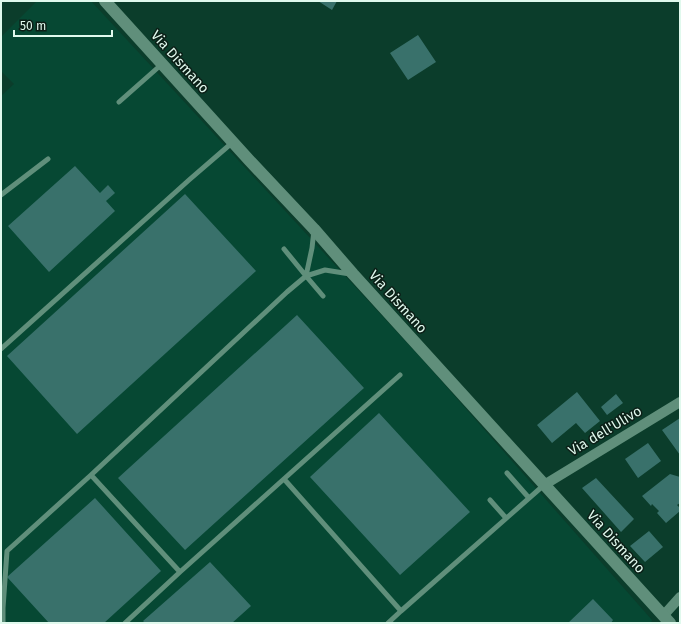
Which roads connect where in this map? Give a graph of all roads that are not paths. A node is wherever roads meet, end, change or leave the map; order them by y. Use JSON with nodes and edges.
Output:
{"nodes":[{"id":1,"x":105,"y":1,"type":"edge"},
{"id":2,"x":162,"y":64,"type":"junction"},
{"id":3,"x":119,"y":102,"type":"dead end"},
{"id":4,"x":233,"y":142,"type":"junction"},
{"id":5,"x":48,"y":159,"type":"dead end"},
{"id":6,"x":1,"y":194,"type":"edge"},
{"id":7,"x":314,"y":229,"type":"junction"},
{"id":8,"x":284,"y":249,"type":"dead end"},
{"id":9,"x":353,"y":274,"type":"junction"},
{"id":10,"x":306,"y":276,"type":"junction"},
{"id":11,"x":324,"y":296,"type":"dead end"},
{"id":12,"x":1,"y":349,"type":"edge"},
{"id":13,"x":400,"y":375,"type":"dead end"},
{"id":14,"x":680,"y":402,"type":"edge"},
{"id":15,"x":507,"y":474,"type":"dead end"},
{"id":16,"x":91,"y":475,"type":"junction"},
{"id":17,"x":284,"y":479,"type":"junction"},
{"id":18,"x":544,"y":485,"type":"junction"},
{"id":19,"x":529,"y":498,"type":"junction"},
{"id":20,"x":490,"y":500,"type":"dead end"},
{"id":21,"x":506,"y":518,"type":"junction"},
{"id":22,"x":180,"y":572,"type":"junction"},
{"id":23,"x":680,"y":597,"type":"edge"},
{"id":24,"x":401,"y":611,"type":"junction"},
{"id":25,"x":667,"y":619,"type":"edge"},
{"id":26,"x":3,"y":623,"type":"edge"},
{"id":27,"x":125,"y":623,"type":"edge"},
{"id":28,"x":388,"y":623,"type":"edge"}],
"edges":[{"from":1,"to":2,"type":"main road","name":"Via Dismano"},
{"from":2,"to":3,"type":"lane"},
{"from":2,"to":4,"type":"main road","name":"Via Dismano"},
{"from":4,"to":7,"type":"main road","name":"Via Dismano"},
{"from":4,"to":12,"type":"lane"},
{"from":5,"to":6,"type":"lane"},
{"from":7,"to":9,"type":"main road","name":"Via Dismano"},
{"from":7,"to":10,"type":"lane"},
{"from":8,"to":10,"type":"lane"},
{"from":9,"to":10,"type":"lane"},
{"from":9,"to":18,"type":"main road","name":"Via Dismano"},
{"from":10,"to":11,"type":"lane"},
{"from":10,"to":16,"type":"lane"},
{"from":13,"to":17,"type":"lane"},
{"from":14,"to":18,"type":"street","name":"Via dell'Ulivo"},
{"from":15,"to":19,"type":"lane"},
{"from":16,"to":22,"type":"lane"},
{"from":16,"to":26,"type":"lane"},
{"from":17,"to":22,"type":"lane"},
{"from":17,"to":24,"type":"lane"},
{"from":18,"to":19,"type":"lane"},
{"from":18,"to":25,"type":"main road","name":"Via Dismano"},
{"from":19,"to":21,"type":"lane"},
{"from":20,"to":21,"type":"lane"},
{"from":21,"to":24,"type":"lane"},
{"from":22,"to":27,"type":"lane"},
{"from":23,"to":25,"type":"street"},
{"from":24,"to":28,"type":"lane"}]}
